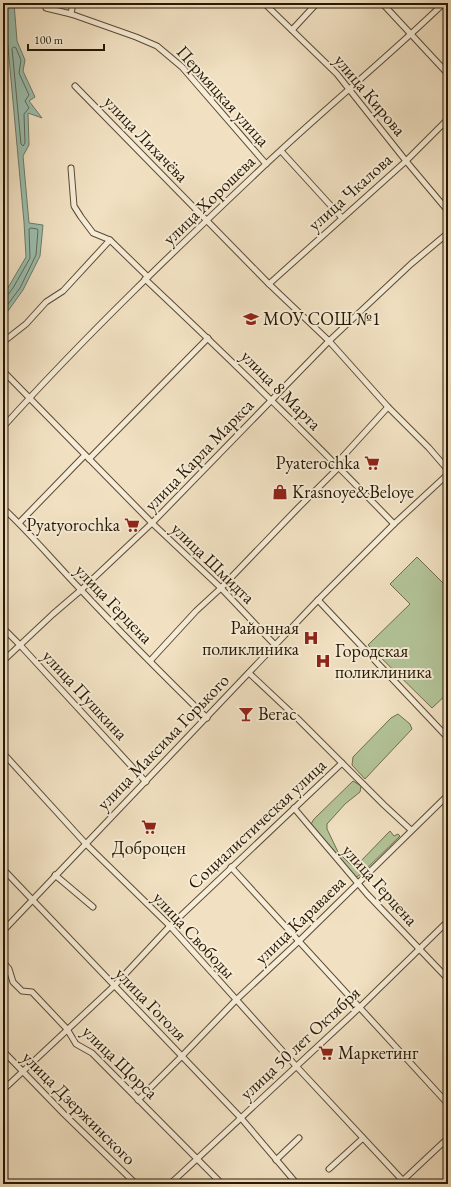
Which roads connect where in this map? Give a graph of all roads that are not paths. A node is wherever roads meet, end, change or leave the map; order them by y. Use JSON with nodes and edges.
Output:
{"nodes":[{"id":1,"x":73,"y":3,"type":"edge"},
{"id":2,"x":264,"y":3,"type":"edge"},
{"id":3,"x":318,"y":3,"type":"edge"},
{"id":4,"x":382,"y":3,"type":"edge"},
{"id":5,"x":444,"y":3,"type":"edge"},
{"id":6,"x":46,"y":8,"type":"dead end"},
{"id":7,"x":71,"y":14,"type":"junction"},
{"id":8,"x":292,"y":30,"type":"junction"},
{"id":9,"x":412,"y":34,"type":"junction"},
{"id":10,"x":448,"y":74,"type":"edge"},
{"id":11,"x":75,"y":86,"type":"dead end"},
{"id":12,"x":348,"y":90,"type":"junction"},
{"id":13,"x":448,"y":119,"type":"edge"},
{"id":14,"x":281,"y":151,"type":"junction"},
{"id":15,"x":406,"y":161,"type":"junction"},
{"id":16,"x":266,"y":164,"type":"junction"},
{"id":17,"x":72,"y":168,"type":"dead end"},
{"id":18,"x":448,"y":211,"type":"edge"},
{"id":19,"x":342,"y":218,"type":"junction"},
{"id":20,"x":207,"y":221,"type":"junction"},
{"id":21,"x":448,"y":233,"type":"edge"},
{"id":22,"x":110,"y":240,"type":"junction"},
{"id":23,"x":146,"y":278,"type":"junction"},
{"id":24,"x":269,"y":284,"type":"junction"},
{"id":25,"x":208,"y":338,"type":"junction"},
{"id":26,"x":329,"y":341,"type":"junction"},
{"id":27,"x":3,"y":342,"type":"edge"},
{"id":28,"x":3,"y":371,"type":"edge"},
{"id":29,"x":29,"y":398,"type":"junction"},
{"id":30,"x":272,"y":401,"type":"junction"},
{"id":31,"x":388,"y":407,"type":"junction"},
{"id":32,"x":3,"y":427,"type":"edge"},
{"id":33,"x":85,"y":455,"type":"junction"},
{"id":34,"x":90,"y":459,"type":"junction"},
{"id":35,"x":337,"y":465,"type":"junction"},
{"id":36,"x":448,"y":470,"type":"edge"},
{"id":37,"x":448,"y":474,"type":"edge"},
{"id":38,"x":3,"y":508,"type":"edge"},
{"id":39,"x":19,"y":523,"type":"junction"},
{"id":40,"x":152,"y":523,"type":"junction"},
{"id":41,"x":394,"y":524,"type":"junction"},
{"id":42,"x":221,"y":588,"type":"junction"},
{"id":43,"x":81,"y":590,"type":"junction"},
{"id":44,"x":318,"y":600,"type":"junction"},
{"id":45,"x":3,"y":628,"type":"edge"},
{"id":46,"x":20,"y":645,"type":"junction"},
{"id":47,"x":276,"y":645,"type":"junction"},
{"id":48,"x":3,"y":661,"type":"edge"},
{"id":49,"x":150,"y":662,"type":"junction"},
{"id":50,"x":249,"y":673,"type":"junction"},
{"id":51,"x":207,"y":718,"type":"junction"},
{"id":52,"x":448,"y":738,"type":"edge"},
{"id":53,"x":3,"y":753,"type":"edge"},
{"id":54,"x":342,"y":763,"type":"junction"},
{"id":55,"x":146,"y":782,"type":"junction"},
{"id":56,"x":448,"y":795,"type":"edge"},
{"id":57,"x":294,"y":808,"type":"junction"},
{"id":58,"x":411,"y":830,"type":"junction"},
{"id":59,"x":86,"y":844,"type":"junction"},
{"id":60,"x":231,"y":867,"type":"junction"},
{"id":61,"x":3,"y":869,"type":"edge"},
{"id":62,"x":56,"y":875,"type":"junction"},
{"id":63,"x":358,"y":883,"type":"junction"},
{"id":64,"x":32,"y":900,"type":"junction"},
{"id":65,"x":93,"y":908,"type":"dead end"},
{"id":66,"x":448,"y":921,"type":"edge"},
{"id":67,"x":170,"y":926,"type":"junction"},
{"id":68,"x":3,"y":931,"type":"edge"},
{"id":69,"x":299,"y":941,"type":"junction"},
{"id":70,"x":419,"y":949,"type":"junction"},
{"id":71,"x":3,"y":962,"type":"edge"},
{"id":72,"x":448,"y":979,"type":"edge"},
{"id":73,"x":114,"y":986,"type":"junction"},
{"id":74,"x":236,"y":1000,"type":"junction"},
{"id":75,"x":359,"y":1008,"type":"junction"},
{"id":76,"x":67,"y":1029,"type":"junction"},
{"id":77,"x":3,"y":1051,"type":"edge"},
{"id":78,"x":182,"y":1056,"type":"junction"},
{"id":79,"x":296,"y":1066,"type":"junction"},
{"id":80,"x":23,"y":1071,"type":"junction"},
{"id":81,"x":3,"y":1090,"type":"edge"},
{"id":82,"x":138,"y":1100,"type":"junction"},
{"id":83,"x":448,"y":1104,"type":"edge"},
{"id":84,"x":241,"y":1118,"type":"junction"},
{"id":85,"x":299,"y":1138,"type":"dead end"},
{"id":86,"x":363,"y":1138,"type":"junction"},
{"id":87,"x":448,"y":1138,"type":"edge"},
{"id":88,"x":198,"y":1159,"type":"junction"},
{"id":89,"x":276,"y":1160,"type":"junction"},
{"id":90,"x":329,"y":1169,"type":"dead end"},
{"id":91,"x":402,"y":1183,"type":"edge"},
{"id":92,"x":136,"y":1184,"type":"edge"},
{"id":93,"x":170,"y":1184,"type":"edge"},
{"id":94,"x":222,"y":1184,"type":"edge"},
{"id":95,"x":297,"y":1184,"type":"edge"}],
"edges":[{"from":1,"to":7,"type":"street"},
{"from":2,"to":8,"type":"street","name":"улица Кирова"},
{"from":3,"to":8,"type":"street"},
{"from":4,"to":9,"type":"street"},
{"from":5,"to":9,"type":"street","name":"улица Хорошева"},
{"from":6,"to":7,"type":"street","name":"Пермяцкая улица"},
{"from":7,"to":16,"type":"street","name":"Пермяцкая улица"},
{"from":8,"to":12,"type":"street","name":"улица Кирова"},
{"from":9,"to":10,"type":"street"},
{"from":9,"to":12,"type":"street","name":"улица Хорошева"},
{"from":11,"to":20,"type":"street","name":"улица Лихачёва"},
{"from":12,"to":14,"type":"street","name":"улица Хорошева"},
{"from":12,"to":15,"type":"street","name":"улица Кирова"},
{"from":13,"to":15,"type":"street","name":"улица Чкалова"},
{"from":14,"to":16,"type":"street","name":"улица Хорошева"},
{"from":14,"to":19,"type":"street","name":"Пермяцкая улица"},
{"from":15,"to":18,"type":"street","name":"улица Кирова"},
{"from":15,"to":19,"type":"street","name":"улица Чкалова"},
{"from":16,"to":20,"type":"street","name":"улица Хорошева"},
{"from":17,"to":22,"type":"street","name":"улица 8 Марта"},
{"from":19,"to":24,"type":"street","name":"улица Чкалова"},
{"from":20,"to":23,"type":"street","name":"улица Хорошева"},
{"from":20,"to":24,"type":"street","name":"улица Лихачёва"},
{"from":21,"to":26,"type":"street","name":"улица Карла Маркса"},
{"from":22,"to":23,"type":"street","name":"улица 8 Марта"},
{"from":22,"to":27,"type":"street"},
{"from":23,"to":25,"type":"street","name":"улица 8 Марта"},
{"from":23,"to":29,"type":"street","name":"улица Хорошева"},
{"from":24,"to":26,"type":"street","name":"улица Лихачёва"},
{"from":25,"to":30,"type":"street","name":"улица 8 Марта"},
{"from":25,"to":34,"type":"street"},
{"from":26,"to":30,"type":"street","name":"улица Карла Маркса"},
{"from":26,"to":31,"type":"street","name":"улица Лихачёва"},
{"from":28,"to":29,"type":"street","name":"улица Шмидта"},
{"from":29,"to":32,"type":"street","name":"улица Хорошева"},
{"from":29,"to":33,"type":"street","name":"улица Шмидта"},
{"from":30,"to":35,"type":"street","name":"улица 8 Марта"},
{"from":30,"to":40,"type":"street","name":"улица Карла Маркса"},
{"from":31,"to":35,"type":"street"},
{"from":31,"to":36,"type":"street","name":"улица Лихачёва"},
{"from":33,"to":34,"type":"street","name":"улица Шмидта"},
{"from":33,"to":39,"type":"street"},
{"from":34,"to":40,"type":"street","name":"улица Шмидта"},
{"from":35,"to":41,"type":"street","name":"улица 8 Марта"},
{"from":35,"to":42,"type":"street"},
{"from":37,"to":41,"type":"street","name":"улица Максима Горького"},
{"from":38,"to":39,"type":"street","name":"улица Герцена"},
{"from":39,"to":43,"type":"street","name":"улица Герцена"},
{"from":40,"to":42,"type":"street","name":"улица Шмидта"},
{"from":40,"to":43,"type":"street","name":"улица Карла Маркса"},
{"from":41,"to":44,"type":"street","name":"улица Максима Горького"},
{"from":42,"to":47,"type":"street","name":"улица Шмидта"},
{"from":42,"to":49,"type":"street"},
{"from":43,"to":46,"type":"street","name":"улица Карла Маркса"},
{"from":43,"to":49,"type":"street","name":"улица Герцена"},
{"from":44,"to":47,"type":"street","name":"улица Максима Горького"},
{"from":44,"to":52,"type":"street"},
{"from":45,"to":46,"type":"street","name":"улица Пушкина"},
{"from":46,"to":48,"type":"street","name":"улица Карла Маркса"},
{"from":46,"to":55,"type":"street","name":"улица Пушкина"},
{"from":47,"to":50,"type":"street","name":"улица Максима Горького"},
{"from":49,"to":51,"type":"street","name":"улица Герцена"},
{"from":50,"to":51,"type":"street","name":"улица Максима Горького"},
{"from":50,"to":54,"type":"street"},
{"from":51,"to":55,"type":"street","name":"улица Максима Горького"},
{"from":53,"to":59,"type":"street","name":"улица Свободы"},
{"from":54,"to":57,"type":"street","name":"Социалистическая улица"},
{"from":54,"to":58,"type":"street"},
{"from":55,"to":59,"type":"street","name":"улица Максима Горького"},
{"from":56,"to":58,"type":"street","name":"улица Караваева"},
{"from":57,"to":60,"type":"street","name":"Социалистическая улица"},
{"from":57,"to":63,"type":"street","name":"улица Герцена"},
{"from":58,"to":63,"type":"street","name":"улица Караваева"},
{"from":59,"to":62,"type":"street","name":"улица Максима Горького"},
{"from":59,"to":67,"type":"street","name":"улица Свободы"},
{"from":60,"to":67,"type":"street","name":"Социалистическая улица"},
{"from":60,"to":69,"type":"street"},
{"from":61,"to":64,"type":"street","name":"улица Гоголя"},
{"from":62,"to":64,"type":"street","name":"улица Максима Горького"},
{"from":62,"to":65,"type":"street"},
{"from":63,"to":69,"type":"street","name":"улица Караваева"},
{"from":63,"to":70,"type":"street","name":"улица Герцена"},
{"from":64,"to":68,"type":"street","name":"улица Максима Горького"},
{"from":64,"to":73,"type":"street","name":"улица Гоголя"},
{"from":66,"to":70,"type":"street","name":"улица 50 лет Октября"},
{"from":67,"to":73,"type":"street","name":"Социалистическая улица"},
{"from":67,"to":74,"type":"street","name":"улица Свободы"},
{"from":69,"to":74,"type":"street","name":"улица Караваева"},
{"from":69,"to":75,"type":"street"},
{"from":70,"to":72,"type":"street","name":"улица Герцена"},
{"from":70,"to":75,"type":"street","name":"улица 50 лет Октября"},
{"from":71,"to":76,"type":"street","name":"улица Щорса"},
{"from":73,"to":76,"type":"street","name":"Социалистическая улица"},
{"from":73,"to":78,"type":"street","name":"улица Гоголя"},
{"from":74,"to":78,"type":"street","name":"улица Караваева"},
{"from":74,"to":79,"type":"street","name":"улица Свободы"},
{"from":75,"to":79,"type":"street","name":"улица 50 лет Октября"},
{"from":75,"to":83,"type":"street"},
{"from":76,"to":80,"type":"street","name":"Социалистическая улица"},
{"from":76,"to":82,"type":"street","name":"улица Щорса"},
{"from":77,"to":80,"type":"street","name":"улица Дзержинского"},
{"from":78,"to":82,"type":"street","name":"улица Караваева"},
{"from":78,"to":84,"type":"street","name":"улица Гоголя"},
{"from":79,"to":84,"type":"street","name":"улица 50 лет Октября"},
{"from":79,"to":86,"type":"street","name":"улица Свободы"},
{"from":80,"to":81,"type":"street","name":"Социалистическая улица"},
{"from":80,"to":92,"type":"street","name":"улица Дзержинского"},
{"from":82,"to":88,"type":"street","name":"улица Щорса"},
{"from":84,"to":88,"type":"street","name":"улица 50 лет Октября"},
{"from":84,"to":89,"type":"street","name":"улица Гоголя"},
{"from":85,"to":89,"type":"street"},
{"from":86,"to":90,"type":"street"},
{"from":86,"to":91,"type":"street","name":"улица Свободы"},
{"from":87,"to":91,"type":"street"},
{"from":88,"to":93,"type":"street","name":"улица 50 лет Октября"},
{"from":88,"to":94,"type":"street","name":"улица Щорса"},
{"from":89,"to":95,"type":"street","name":"улица Гоголя"}]}
